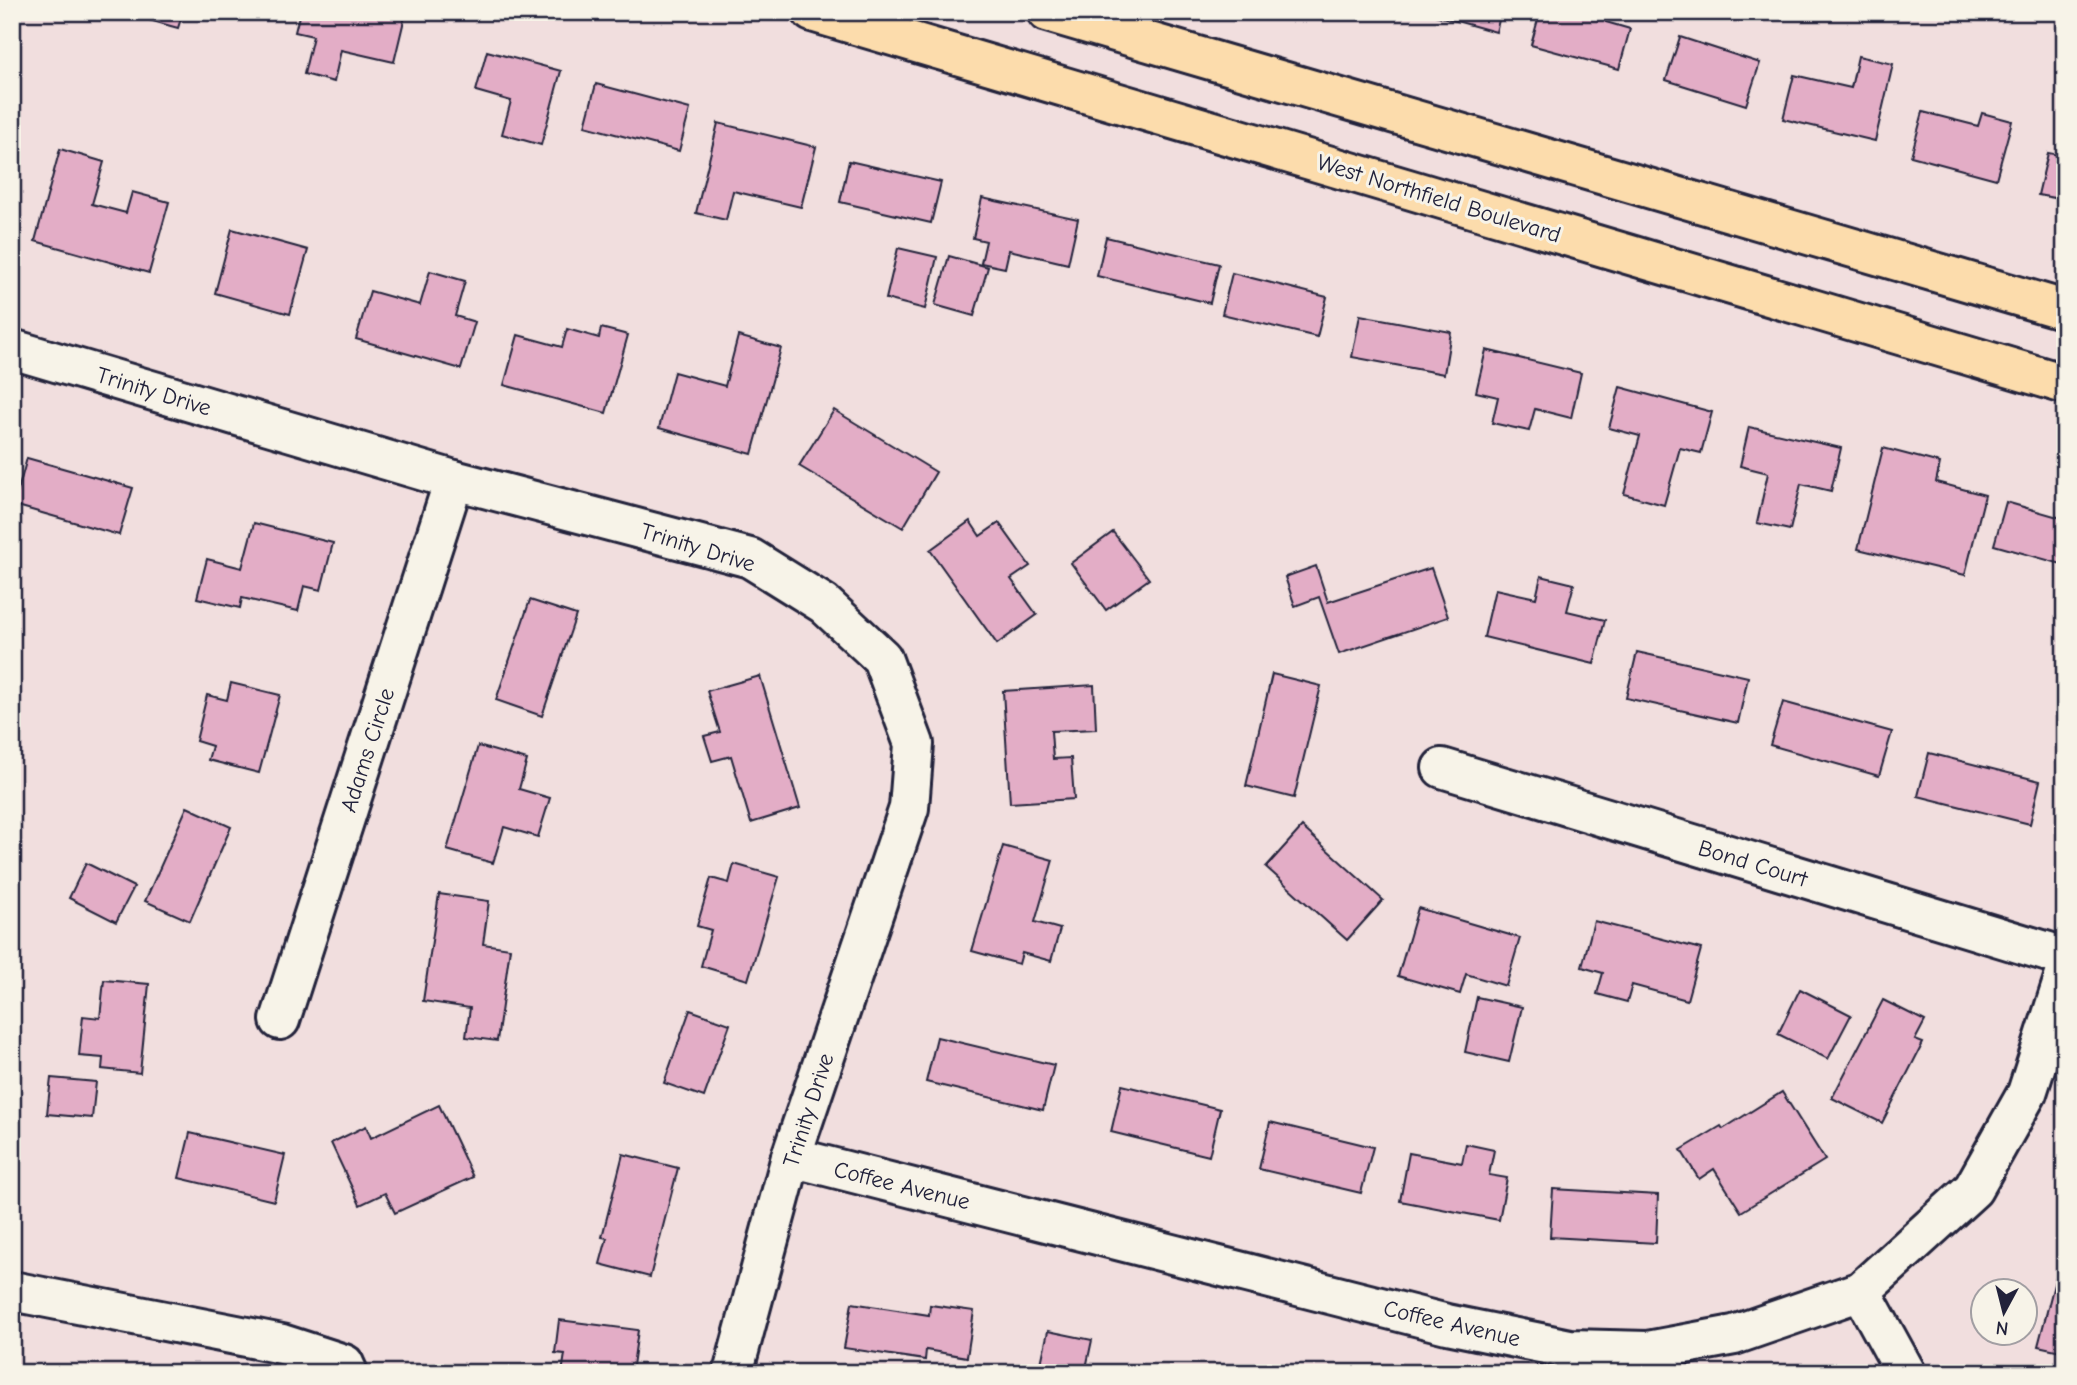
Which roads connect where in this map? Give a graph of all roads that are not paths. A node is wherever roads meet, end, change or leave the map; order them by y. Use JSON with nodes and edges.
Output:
{"nodes":[{"id":1,"x":812,"y":12,"type":"edge"},
{"id":2,"x":1047,"y":12,"type":"edge"},
{"id":3,"x":2065,"y":310,"type":"edge"},
{"id":4,"x":12,"y":349,"type":"edge"},
{"id":5,"x":2065,"y":384,"type":"edge"},
{"id":6,"x":454,"y":480,"type":"junction"},
{"id":7,"x":1442,"y":768,"type":"dead end"},
{"id":8,"x":2065,"y":957,"type":"edge"},
{"id":9,"x":2065,"y":975,"type":"edge"},
{"id":10,"x":280,"y":1020,"type":"dead end"},
{"id":11,"x":791,"y":1157,"type":"junction"},
{"id":12,"x":12,"y":1291,"type":"edge"},
{"id":13,"x":1861,"y":1291,"type":"junction"},
{"id":14,"x":348,"y":1373,"type":"edge"},
{"id":15,"x":733,"y":1373,"type":"edge"},
{"id":16,"x":1906,"y":1373,"type":"edge"}],
"edges":[{"from":1,"to":5,"type":"main road","name":"West Northfield Boulevard"},
{"from":2,"to":3,"type":"main road"},
{"from":4,"to":6,"type":"street","name":"Trinity Drive"},
{"from":6,"to":10,"type":"street","name":"Adams Circle"},
{"from":6,"to":11,"type":"street","name":"Trinity Drive"},
{"from":7,"to":8,"type":"street","name":"Bond Court"},
{"from":9,"to":13,"type":"street","name":"Coffee Avenue"},
{"from":11,"to":13,"type":"street","name":"Coffee Avenue"},
{"from":11,"to":15,"type":"street","name":"Trinity Drive"},
{"from":12,"to":14,"type":"street"},
{"from":13,"to":16,"type":"street"}]}
